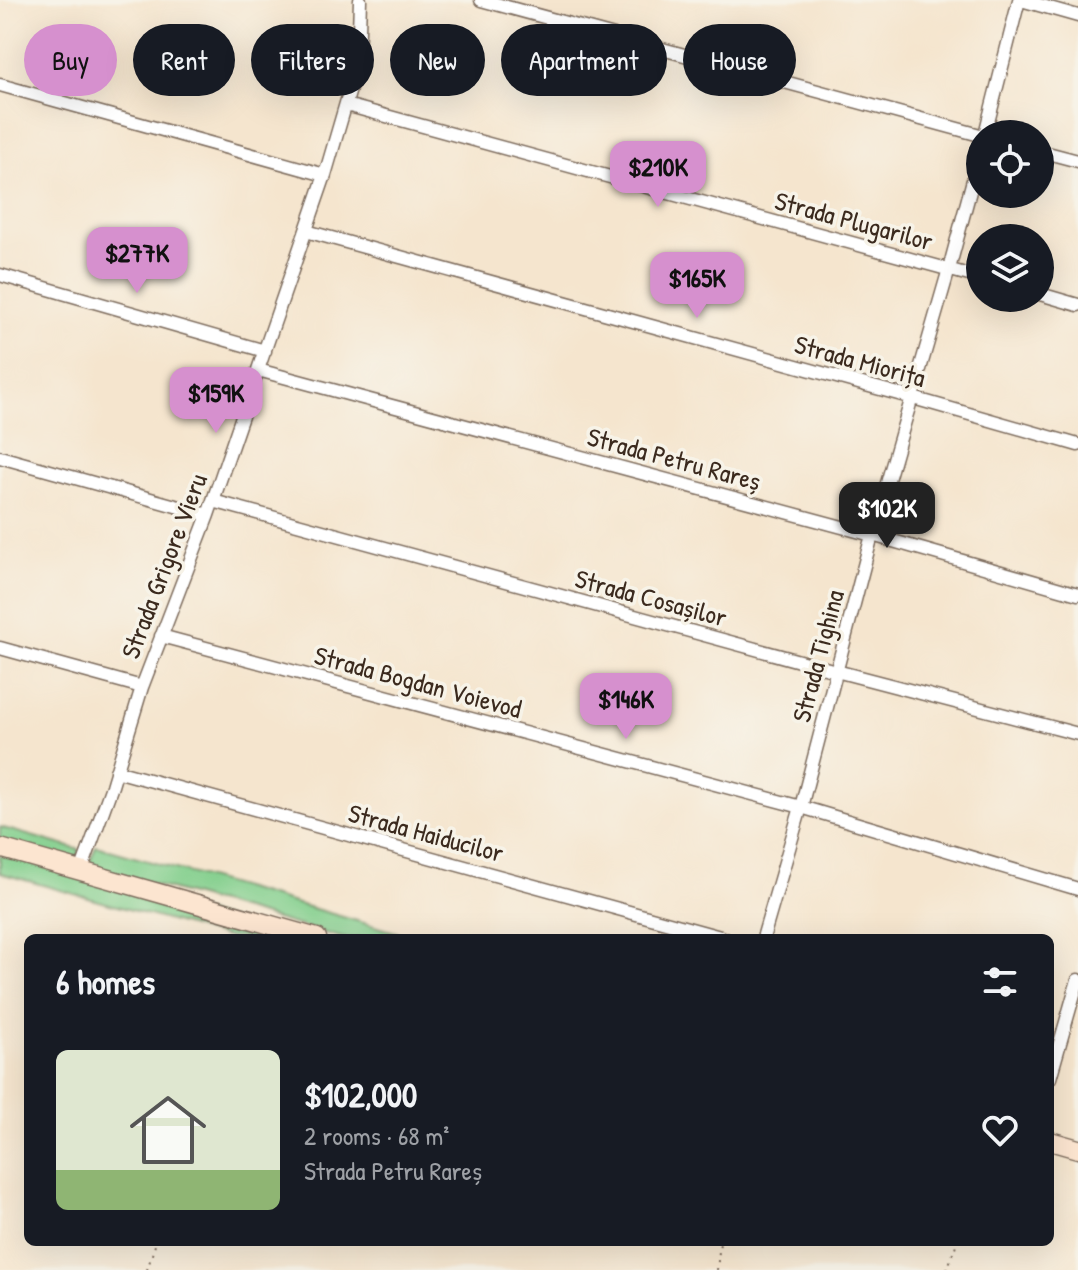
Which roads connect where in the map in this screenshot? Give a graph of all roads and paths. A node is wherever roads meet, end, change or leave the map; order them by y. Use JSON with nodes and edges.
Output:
{"nodes":[{"id":1,"x":360,"y":0,"type":"edge"},
{"id":2,"x":481,"y":0,"type":"edge"},
{"id":3,"x":1020,"y":0,"type":"edge"},
{"id":4,"x":1078,"y":16,"type":"edge"},
{"id":5,"x":0,"y":85,"type":"edge"},
{"id":6,"x":346,"y":105,"type":"junction"},
{"id":7,"x":987,"y":120,"type":"edge"},
{"id":8,"x":966,"y":129,"type":"edge"},
{"id":9,"x":1054,"y":155,"type":"edge"},
{"id":10,"x":1078,"y":161,"type":"edge"},
{"id":11,"x":325,"y":175,"type":"junction"},
{"id":12,"x":966,"y":206,"type":"edge"},
{"id":13,"x":306,"y":231,"type":"junction"},
{"id":14,"x":949,"y":269,"type":"junction"},
{"id":15,"x":966,"y":274,"type":"edge"},
{"id":16,"x":0,"y":275,"type":"edge"},
{"id":17,"x":1054,"y":298,"type":"edge"},
{"id":18,"x":1078,"y":305,"type":"edge"},
{"id":19,"x":265,"y":351,"type":"junction"},
{"id":20,"x":258,"y":370,"type":"junction"},
{"id":21,"x":913,"y":398,"type":"junction"},
{"id":22,"x":1078,"y":445,"type":"edge"},
{"id":23,"x":0,"y":457,"type":"edge"},
{"id":24,"x":213,"y":501,"type":"junction"},
{"id":25,"x":208,"y":515,"type":"junction"},
{"id":26,"x":872,"y":535,"type":"junction"},
{"id":27,"x":1078,"y":594,"type":"edge"},
{"id":28,"x":161,"y":636,"type":"junction"},
{"id":29,"x":0,"y":648,"type":"edge"},
{"id":30,"x":836,"y":671,"type":"junction"},
{"id":31,"x":142,"y":687,"type":"junction"},
{"id":32,"x":1078,"y":734,"type":"edge"},
{"id":33,"x":116,"y":771,"type":"junction"},
{"id":34,"x":801,"y":807,"type":"junction"},
{"id":35,"x":0,"y":848,"type":"edge"},
{"id":36,"x":81,"y":871,"type":"junction"},
{"id":37,"x":1078,"y":889,"type":"edge"},
{"id":38,"x":303,"y":934,"type":"edge"},
{"id":39,"x":709,"y":934,"type":"edge"},
{"id":40,"x":764,"y":934,"type":"edge"},
{"id":41,"x":1078,"y":980,"type":"edge"},
{"id":42,"x":1054,"y":1029,"type":"edge"},
{"id":43,"x":1064,"y":1032,"type":"junction"},
{"id":44,"x":1054,"y":1065,"type":"edge"},
{"id":45,"x":1054,"y":1142,"type":"edge"},
{"id":46,"x":1078,"y":1149,"type":"edge"},
{"id":47,"x":155,"y":1246,"type":"edge"},
{"id":48,"x":720,"y":1246,"type":"edge"},
{"id":49,"x":956,"y":1246,"type":"edge"},
{"id":50,"x":147,"y":1270,"type":"edge"},
{"id":51,"x":717,"y":1270,"type":"edge"},
{"id":52,"x":947,"y":1270,"type":"edge"}],
"edges":[{"from":1,"to":6,"type":"street","name":"Strada Grigore Vieru"},
{"from":2,"to":8,"type":"street"},
{"from":3,"to":4,"type":"street"},
{"from":3,"to":7,"type":"street"},
{"from":5,"to":11,"type":"street"},
{"from":6,"to":11,"type":"street","name":"Strada Grigore Vieru"},
{"from":6,"to":14,"type":"street","name":"Strada Plugarilor"},
{"from":9,"to":10,"type":"street"},
{"from":11,"to":13,"type":"street","name":"Strada Grigore Vieru"},
{"from":12,"to":14,"type":"street","name":"Strada Tighina"},
{"from":13,"to":19,"type":"street","name":"Strada Grigore Vieru"},
{"from":13,"to":21,"type":"street","name":"Strada Miorița"},
{"from":14,"to":15,"type":"street","name":"Strada Plugarilor"},
{"from":14,"to":21,"type":"street","name":"Strada Tighina"},
{"from":16,"to":19,"type":"street"},
{"from":17,"to":18,"type":"street"},
{"from":19,"to":20,"type":"street","name":"Strada Grigore Vieru"},
{"from":20,"to":24,"type":"street","name":"Strada Grigore Vieru"},
{"from":20,"to":26,"type":"street","name":"Strada Petru Rareș"},
{"from":21,"to":22,"type":"street","name":"Strada Miorița"},
{"from":21,"to":26,"type":"street","name":"Strada Tighina"},
{"from":23,"to":25,"type":"street"},
{"from":24,"to":25,"type":"street","name":"Strada Grigore Vieru"},
{"from":24,"to":30,"type":"street","name":"Strada Cosașilor"},
{"from":25,"to":28,"type":"street","name":"Strada Grigore Vieru"},
{"from":26,"to":27,"type":"street","name":"Strada Petru Rareș"},
{"from":26,"to":30,"type":"street","name":"Strada Tighina"},
{"from":28,"to":31,"type":"street","name":"Strada Grigore Vieru"},
{"from":28,"to":34,"type":"street","name":"Strada Bogdan Voievod"},
{"from":29,"to":31,"type":"street"},
{"from":30,"to":32,"type":"street","name":"Strada Cosașilor"},
{"from":30,"to":34,"type":"street","name":"Strada Tighina"},
{"from":31,"to":33,"type":"street","name":"Strada Grigore Vieru"},
{"from":33,"to":36,"type":"street","name":"Strada Grigore Vieru"},
{"from":33,"to":39,"type":"street","name":"Strada Haiducilor"},
{"from":34,"to":37,"type":"street","name":"Strada Bogdan Voievod"},
{"from":34,"to":40,"type":"street","name":"Strada Tighina"},
{"from":35,"to":36,"type":"street"},
{"from":36,"to":38,"type":"street"},
{"from":41,"to":43,"type":"street"},
{"from":42,"to":43,"type":"street"},
{"from":43,"to":44,"type":"street"},
{"from":45,"to":46,"type":"street"},
{"from":47,"to":50,"type":"path"},
{"from":48,"to":51,"type":"path"},
{"from":49,"to":52,"type":"path"}]}
